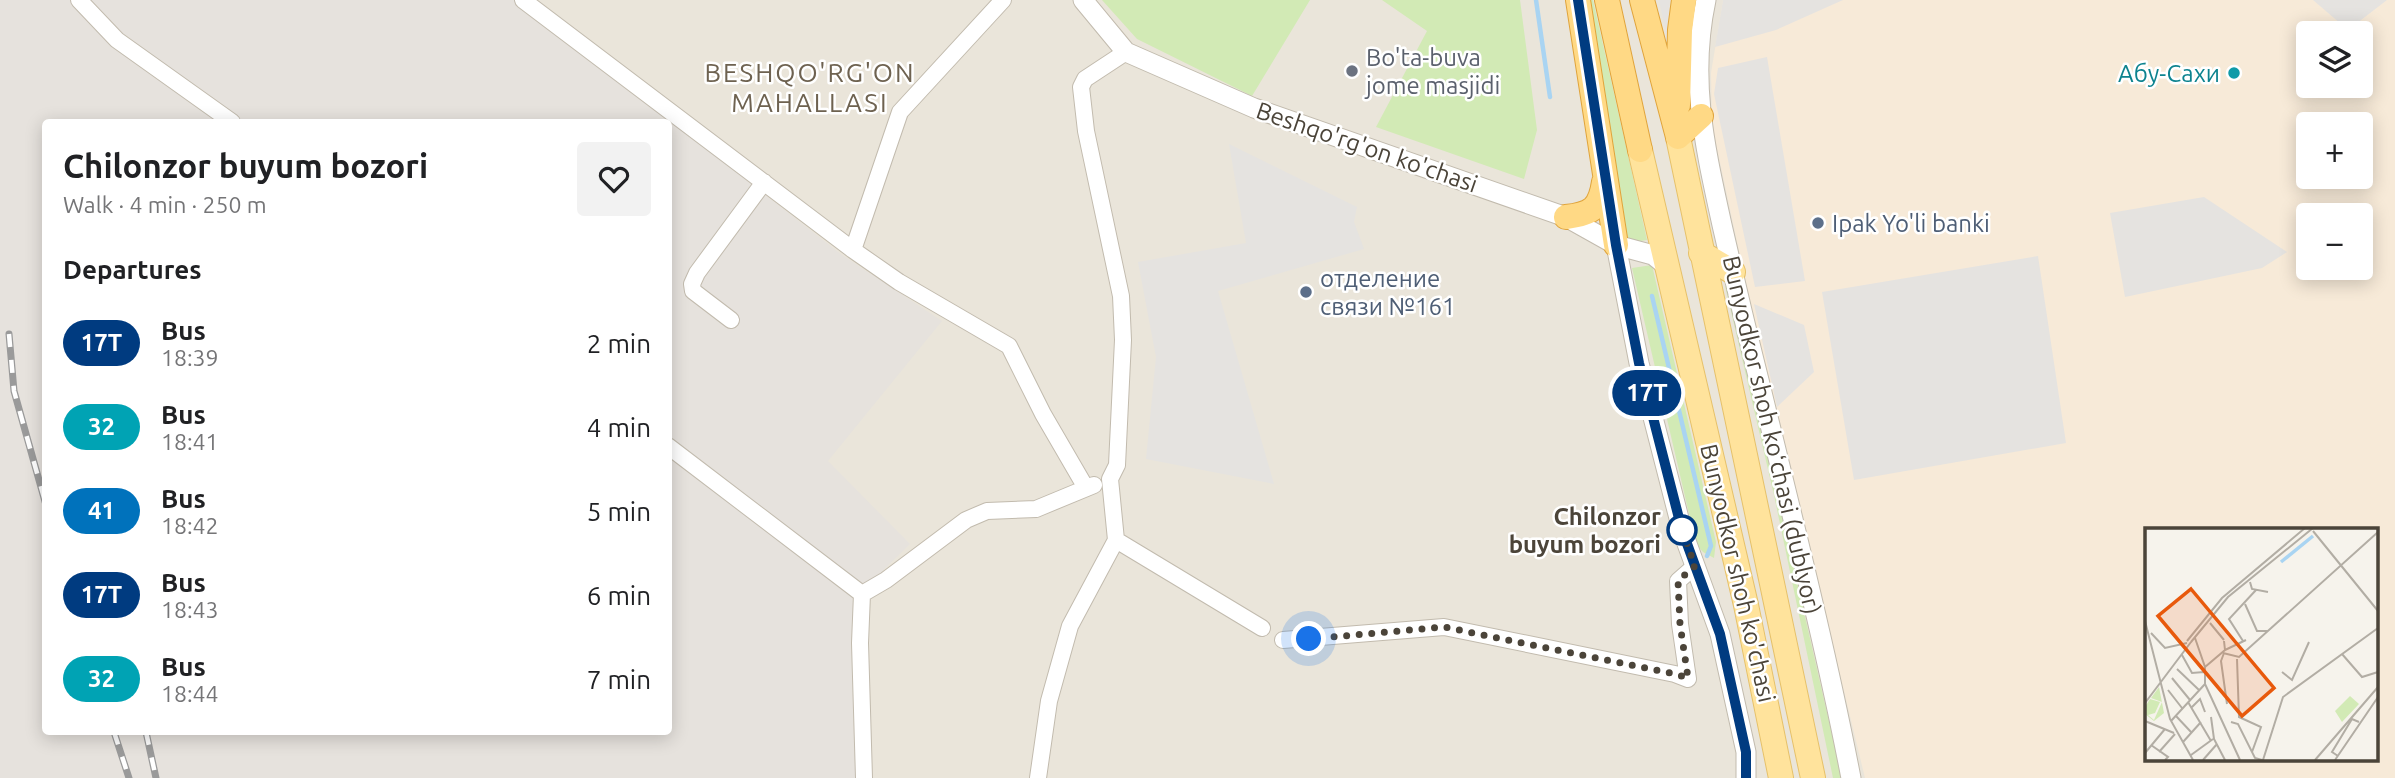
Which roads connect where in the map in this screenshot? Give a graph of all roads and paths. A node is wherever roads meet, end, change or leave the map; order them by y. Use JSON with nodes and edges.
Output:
{"nodes":[{"id":1,"x":79,"y":0,"type":"edge"},
{"id":2,"x":523,"y":0,"type":"edge"},
{"id":3,"x":1003,"y":0,"type":"edge"},
{"id":4,"x":1083,"y":0,"type":"edge"},
{"id":5,"x":1578,"y":0,"type":"edge"},
{"id":6,"x":1607,"y":0,"type":"edge"},
{"id":7,"x":1642,"y":0,"type":"edge"},
{"id":8,"x":1684,"y":0,"type":"edge"},
{"id":9,"x":1706,"y":0,"type":"edge"},
{"id":10,"x":1126,"y":52,"type":"junction"},
{"id":11,"x":1701,"y":116,"type":"junction"},
{"id":12,"x":228,"y":119,"type":"edge"},
{"id":13,"x":1678,"y":137,"type":"junction"},
{"id":14,"x":1640,"y":150,"type":"joint"},
{"id":15,"x":1605,"y":174,"type":"junction"},
{"id":16,"x":764,"y":182,"type":"junction"},
{"id":17,"x":1566,"y":217,"type":"junction"},
{"id":18,"x":1616,"y":245,"type":"junction"},
{"id":19,"x":853,"y":250,"type":"junction"},
{"id":20,"x":1701,"y":253,"type":"junction"},
{"id":21,"x":1668,"y":268,"type":"junction"},
{"id":22,"x":1733,"y":272,"type":"junction"},
{"id":23,"x":731,"y":320,"type":"dead end"},
{"id":24,"x":672,"y":449,"type":"edge"},
{"id":25,"x":1110,"y":479,"type":"junction"},
{"id":26,"x":1086,"y":488,"type":"junction"},
{"id":27,"x":1116,"y":540,"type":"junction"},
{"id":28,"x":1695,"y":566,"type":"junction"},
{"id":29,"x":862,"y":594,"type":"junction"},
{"id":30,"x":1262,"y":628,"type":"dead end"},
{"id":31,"x":1283,"y":640,"type":"dead end"},
{"id":32,"x":864,"y":778,"type":"edge"},
{"id":33,"x":1038,"y":778,"type":"edge"},
{"id":34,"x":1746,"y":778,"type":"edge"},
{"id":35,"x":1781,"y":778,"type":"edge"},
{"id":36,"x":1813,"y":778,"type":"edge"},
{"id":37,"x":1851,"y":778,"type":"edge"}],
"edges":[{"from":1,"to":12,"type":"street"},
{"from":2,"to":16,"type":"street"},
{"from":3,"to":19,"type":"street"},
{"from":4,"to":10,"type":"street","name":"Beshqo'rg'on ko'chasi"},
{"from":5,"to":15,"type":"highway"},
{"from":6,"to":14,"type":"highway","name":"Bunyodkor shoh ko'chasi"},
{"from":7,"to":13,"type":"highway","name":"Bunyodkor shoh ko'chasi"},
{"from":8,"to":13,"type":"highway"},
{"from":9,"to":11,"type":"street","name":"Bunyodkor shoh koʻchasi (dublyor)"},
{"from":10,"to":17,"type":"street","name":"Beshqo'rg'on ko'chasi"},
{"from":10,"to":25,"type":"street"},
{"from":11,"to":13,"type":"highway"},
{"from":11,"to":22,"type":"street","name":"Bunyodkor shoh koʻchasi (dublyor)"},
{"from":13,"to":20,"type":"main road","name":"Bunyodkor shoh ko'chasi"},
{"from":14,"to":21,"type":"main road","name":"Bunyodkor shoh ko'chasi"},
{"from":15,"to":17,"type":"highway"},
{"from":15,"to":18,"type":"highway"},
{"from":16,"to":19,"type":"street"},
{"from":16,"to":23,"type":"street"},
{"from":17,"to":18,"type":"street","name":"Beshqo'rg'on ko'chasi"},
{"from":18,"to":21,"type":"street","name":"Beshqo'rg'on ko'chasi"},
{"from":18,"to":28,"type":"street"},
{"from":19,"to":26,"type":"street"},
{"from":20,"to":22,"type":"main road"},
{"from":20,"to":36,"type":"main road","name":"Bunyodkor shoh ko'chasi"},
{"from":21,"to":35,"type":"main road","name":"Bunyodkor shoh ko'chasi"},
{"from":22,"to":37,"type":"street","name":"Bunyodkor shoh koʻchasi (dublyor)"},
{"from":24,"to":29,"type":"street"},
{"from":25,"to":26,"type":"street"},
{"from":25,"to":27,"type":"street"},
{"from":26,"to":29,"type":"street"},
{"from":27,"to":30,"type":"street"},
{"from":27,"to":33,"type":"street"},
{"from":28,"to":31,"type":"street"},
{"from":28,"to":34,"type":"street"},
{"from":29,"to":32,"type":"street"}]}
